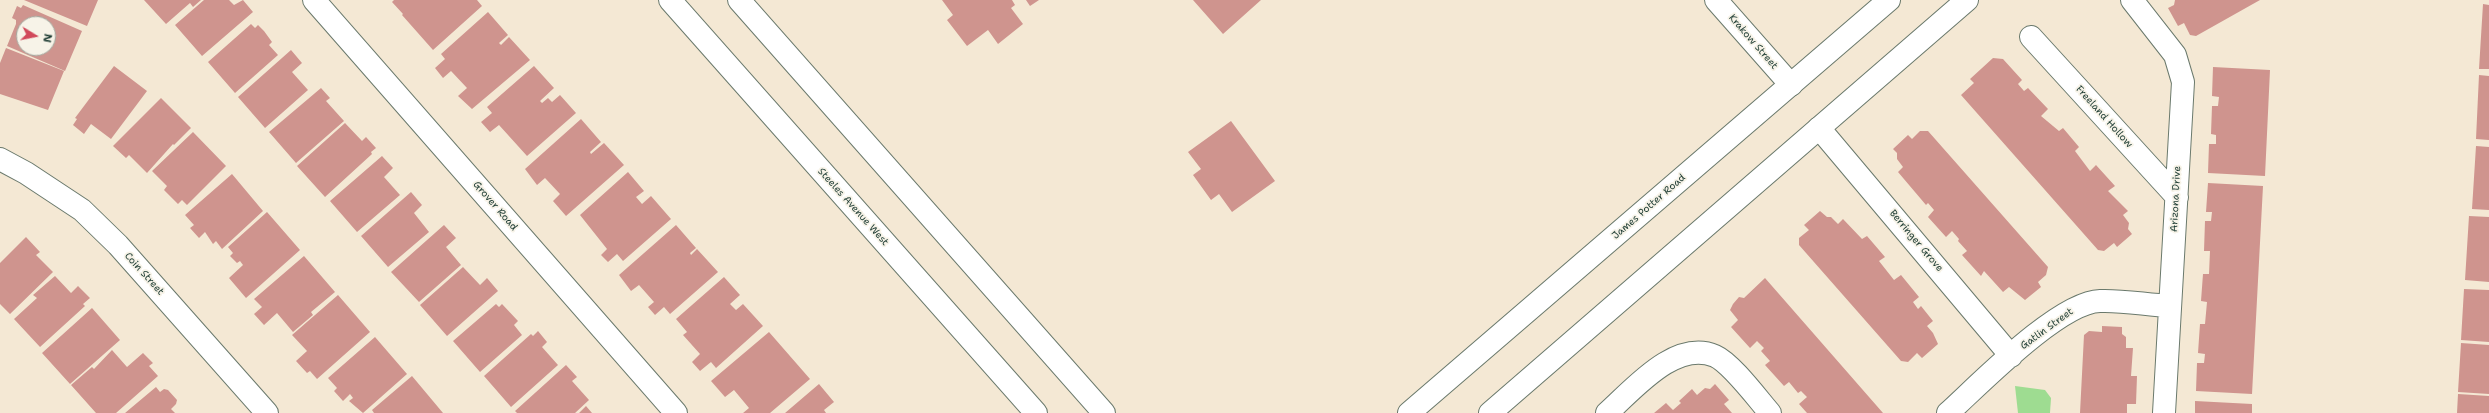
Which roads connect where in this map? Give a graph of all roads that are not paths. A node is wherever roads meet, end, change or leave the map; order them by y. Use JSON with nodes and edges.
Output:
{"nodes":[{"id":1,"x":314,"y":0,"type":"edge"},
{"id":2,"x":670,"y":0,"type":"edge"},
{"id":3,"x":739,"y":0,"type":"edge"},
{"id":4,"x":1716,"y":0,"type":"edge"},
{"id":5,"x":1889,"y":0,"type":"edge"},
{"id":6,"x":1967,"y":0,"type":"edge"},
{"id":7,"x":2132,"y":0,"type":"edge"},
{"id":8,"x":2031,"y":37,"type":"dead end"},
{"id":9,"x":1791,"y":85,"type":"junction"},
{"id":10,"x":1819,"y":128,"type":"junction"},
{"id":11,"x":0,"y":159,"type":"edge"},
{"id":12,"x":2176,"y":197,"type":"junction"},
{"id":13,"x":2170,"y":306,"type":"junction"},
{"id":14,"x":2011,"y":356,"type":"junction"},
{"id":15,"x":268,"y":413,"type":"edge"},
{"id":16,"x":676,"y":413,"type":"edge"},
{"id":17,"x":1036,"y":413,"type":"edge"},
{"id":18,"x":1104,"y":413,"type":"edge"},
{"id":19,"x":1409,"y":413,"type":"edge"},
{"id":20,"x":1490,"y":413,"type":"edge"},
{"id":21,"x":1607,"y":413,"type":"edge"},
{"id":22,"x":1770,"y":413,"type":"edge"},
{"id":23,"x":1948,"y":413,"type":"edge"},
{"id":24,"x":2164,"y":413,"type":"edge"}],
"edges":[{"from":1,"to":16,"type":"street","name":"Grover Road"},
{"from":2,"to":17,"type":"street","name":"Steeles Avenue West"},
{"from":3,"to":18,"type":"street"},
{"from":4,"to":9,"type":"street","name":"Krakow Street"},
{"from":5,"to":9,"type":"street","name":"James Potter Road"},
{"from":6,"to":10,"type":"street"},
{"from":7,"to":12,"type":"street","name":"Arizona Drive"},
{"from":8,"to":12,"type":"street","name":"Freeland Hollow"},
{"from":9,"to":19,"type":"street","name":"James Potter Road"},
{"from":10,"to":14,"type":"street","name":"Berringer Grove"},
{"from":10,"to":20,"type":"street"},
{"from":11,"to":15,"type":"street","name":"Coin Street"},
{"from":12,"to":13,"type":"street","name":"Arizona Drive"},
{"from":13,"to":14,"type":"street","name":"Gatlin Street"},
{"from":13,"to":24,"type":"street","name":"Arizona Drive"},
{"from":14,"to":23,"type":"street","name":"Gatlin Street"},
{"from":21,"to":22,"type":"street"}]}
